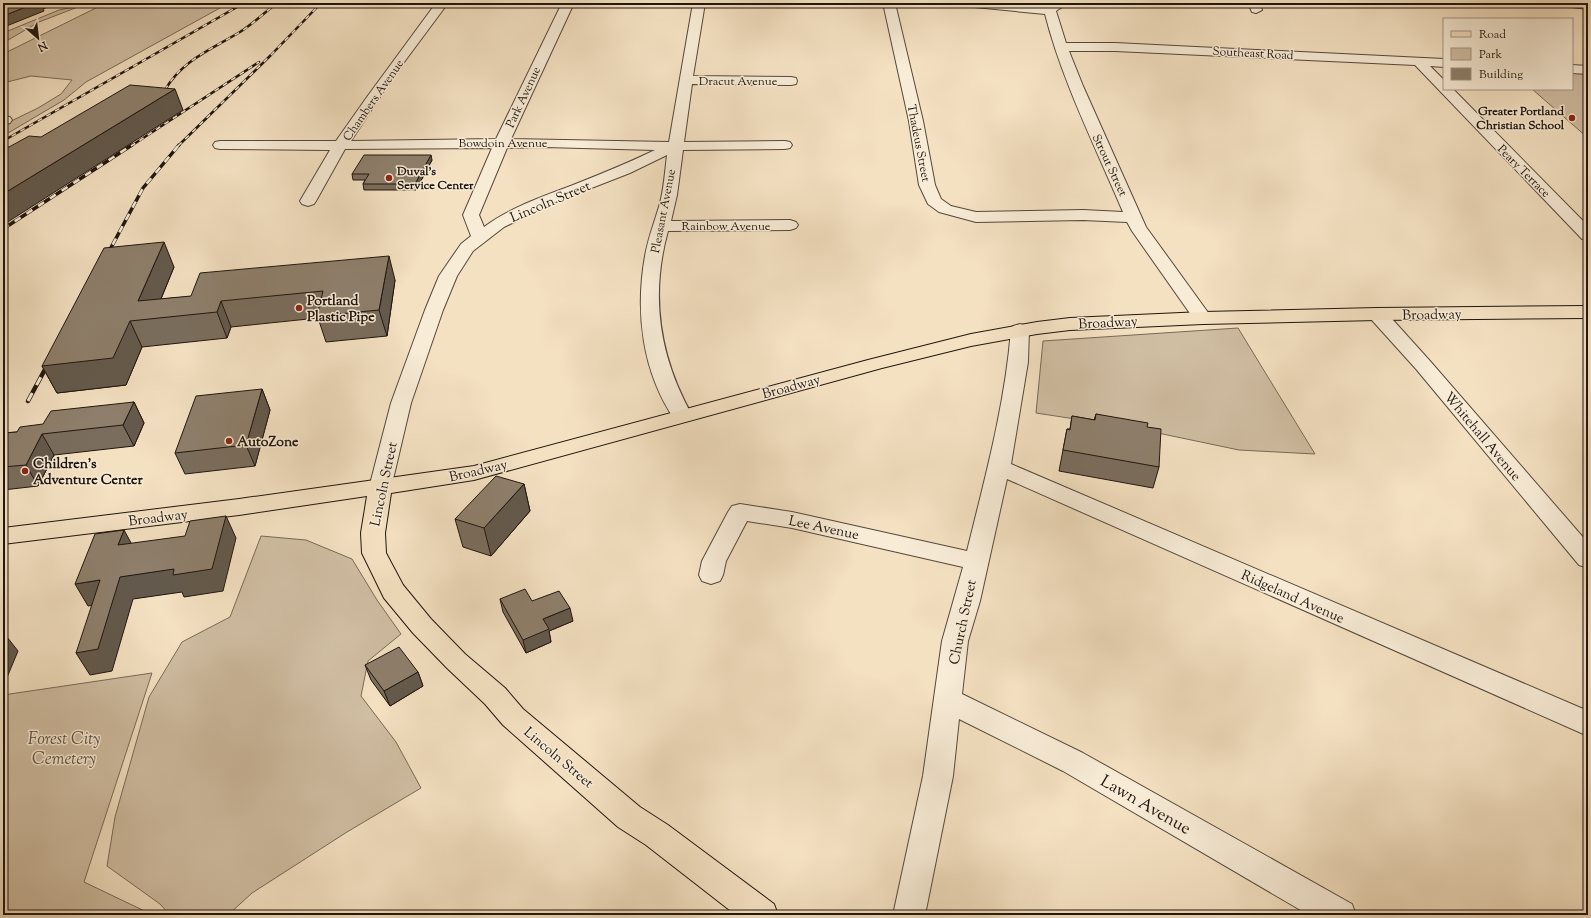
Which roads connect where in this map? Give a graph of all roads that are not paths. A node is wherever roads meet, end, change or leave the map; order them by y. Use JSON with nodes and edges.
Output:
{"nodes":[{"id":1,"x":442,"y":3,"type":"edge"},
{"id":2,"x":568,"y":3,"type":"edge"},
{"id":3,"x":699,"y":3,"type":"edge"},
{"id":4,"x":889,"y":3,"type":"edge"},
{"id":5,"x":964,"y":3,"type":"edge"},
{"id":6,"x":1562,"y":3,"type":"edge"},
{"id":7,"x":1588,"y":6,"type":"edge"},
{"id":8,"x":1056,"y":7,"type":"edge"},
{"id":9,"x":1062,"y":47,"type":"junction"},
{"id":10,"x":1418,"y":61,"type":"junction"},
{"id":11,"x":1443,"y":63,"type":"edge"},
{"id":12,"x":1573,"y":69,"type":"edge"},
{"id":13,"x":1588,"y":70,"type":"edge"},
{"id":14,"x":686,"y":80,"type":"junction"},
{"id":15,"x":791,"y":81,"type":"dead end"},
{"id":16,"x":1443,"y":87,"type":"edge"},
{"id":17,"x":1446,"y":90,"type":"edge"},
{"id":18,"x":501,"y":144,"type":"junction"},
{"id":19,"x":220,"y":145,"type":"dead end"},
{"id":20,"x":785,"y":145,"type":"dead end"},
{"id":21,"x":341,"y":146,"type":"junction"},
{"id":22,"x":676,"y":146,"type":"junction"},
{"id":23,"x":308,"y":200,"type":"dead end"},
{"id":24,"x":1133,"y":217,"type":"junction"},
{"id":25,"x":790,"y":225,"type":"dead end"},
{"id":26,"x":662,"y":226,"type":"junction"},
{"id":27,"x":1588,"y":235,"type":"edge"},
{"id":28,"x":480,"y":236,"type":"junction"},
{"id":29,"x":1588,"y":312,"type":"edge"},
{"id":30,"x":1377,"y":314,"type":"junction"},
{"id":31,"x":1203,"y":318,"type":"junction"},
{"id":32,"x":1020,"y":330,"type":"junction"},
{"id":33,"x":682,"y":416,"type":"junction"},
{"id":34,"x":999,"y":467,"type":"junction"},
{"id":35,"x":380,"y":488,"type":"junction"},
{"id":36,"x":3,"y":536,"type":"edge"},
{"id":37,"x":1588,"y":559,"type":"edge"},
{"id":38,"x":975,"y":561,"type":"junction"},
{"id":39,"x":710,"y":575,"type":"dead end"},
{"id":40,"x":948,"y":700,"type":"junction"},
{"id":41,"x":1588,"y":724,"type":"edge"},
{"id":42,"x":762,"y":915,"type":"edge"},
{"id":43,"x":909,"y":915,"type":"edge"},
{"id":44,"x":1340,"y":915,"type":"edge"}],
"edges":[{"from":1,"to":21,"type":"street","name":"Chambers Avenue"},
{"from":2,"to":18,"type":"street","name":"Park Avenue"},
{"from":3,"to":14,"type":"street","name":"Pleasant Avenue"},
{"from":4,"to":24,"type":"street","name":"Thadeus Street"},
{"from":5,"to":8,"type":"street"},
{"from":6,"to":7,"type":"street"},
{"from":8,"to":9,"type":"street","name":"Strout Street"},
{"from":9,"to":10,"type":"street","name":"Southeast Road"},
{"from":9,"to":24,"type":"street","name":"Strout Street"},
{"from":10,"to":11,"type":"street","name":"Southeast Road"},
{"from":10,"to":16,"type":"street","name":"Peary Terrace"},
{"from":12,"to":13,"type":"street"},
{"from":14,"to":15,"type":"street","name":"Dracut Avenue"},
{"from":14,"to":22,"type":"street","name":"Pleasant Avenue"},
{"from":17,"to":27,"type":"street","name":"Peary Terrace"},
{"from":18,"to":21,"type":"street","name":"Bowdoin Avenue"},
{"from":18,"to":22,"type":"street","name":"Bowdoin Avenue"},
{"from":18,"to":28,"type":"street","name":"Park Avenue"},
{"from":19,"to":21,"type":"street","name":"Bowdoin Avenue"},
{"from":20,"to":22,"type":"street","name":"Bowdoin Avenue"},
{"from":21,"to":23,"type":"street","name":"Chambers Avenue"},
{"from":22,"to":26,"type":"street","name":"Pleasant Avenue"},
{"from":22,"to":28,"type":"street","name":"Lincoln Street"},
{"from":24,"to":31,"type":"street","name":"Strout Street"},
{"from":25,"to":26,"type":"street","name":"Rainbow Avenue"},
{"from":26,"to":33,"type":"street","name":"Pleasant Avenue"},
{"from":28,"to":35,"type":"street","name":"Lincoln Street"},
{"from":29,"to":30,"type":"main road","name":"Broadway"},
{"from":30,"to":31,"type":"main road","name":"Broadway"},
{"from":30,"to":37,"type":"street","name":"Whitehall Avenue"},
{"from":31,"to":32,"type":"main road","name":"Broadway"},
{"from":32,"to":33,"type":"main road","name":"Broadway"},
{"from":32,"to":34,"type":"street","name":"Church Street"},
{"from":33,"to":35,"type":"main road","name":"Broadway"},
{"from":34,"to":38,"type":"street","name":"Church Street"},
{"from":34,"to":41,"type":"street","name":"Ridgeland Avenue"},
{"from":35,"to":36,"type":"main road","name":"Broadway"},
{"from":35,"to":42,"type":"main road","name":"Lincoln Street"},
{"from":38,"to":39,"type":"street","name":"Lee Avenue"},
{"from":38,"to":40,"type":"street","name":"Church Street"},
{"from":40,"to":43,"type":"street","name":"Church Street"},
{"from":40,"to":44,"type":"street","name":"Lawn Avenue"}]}
